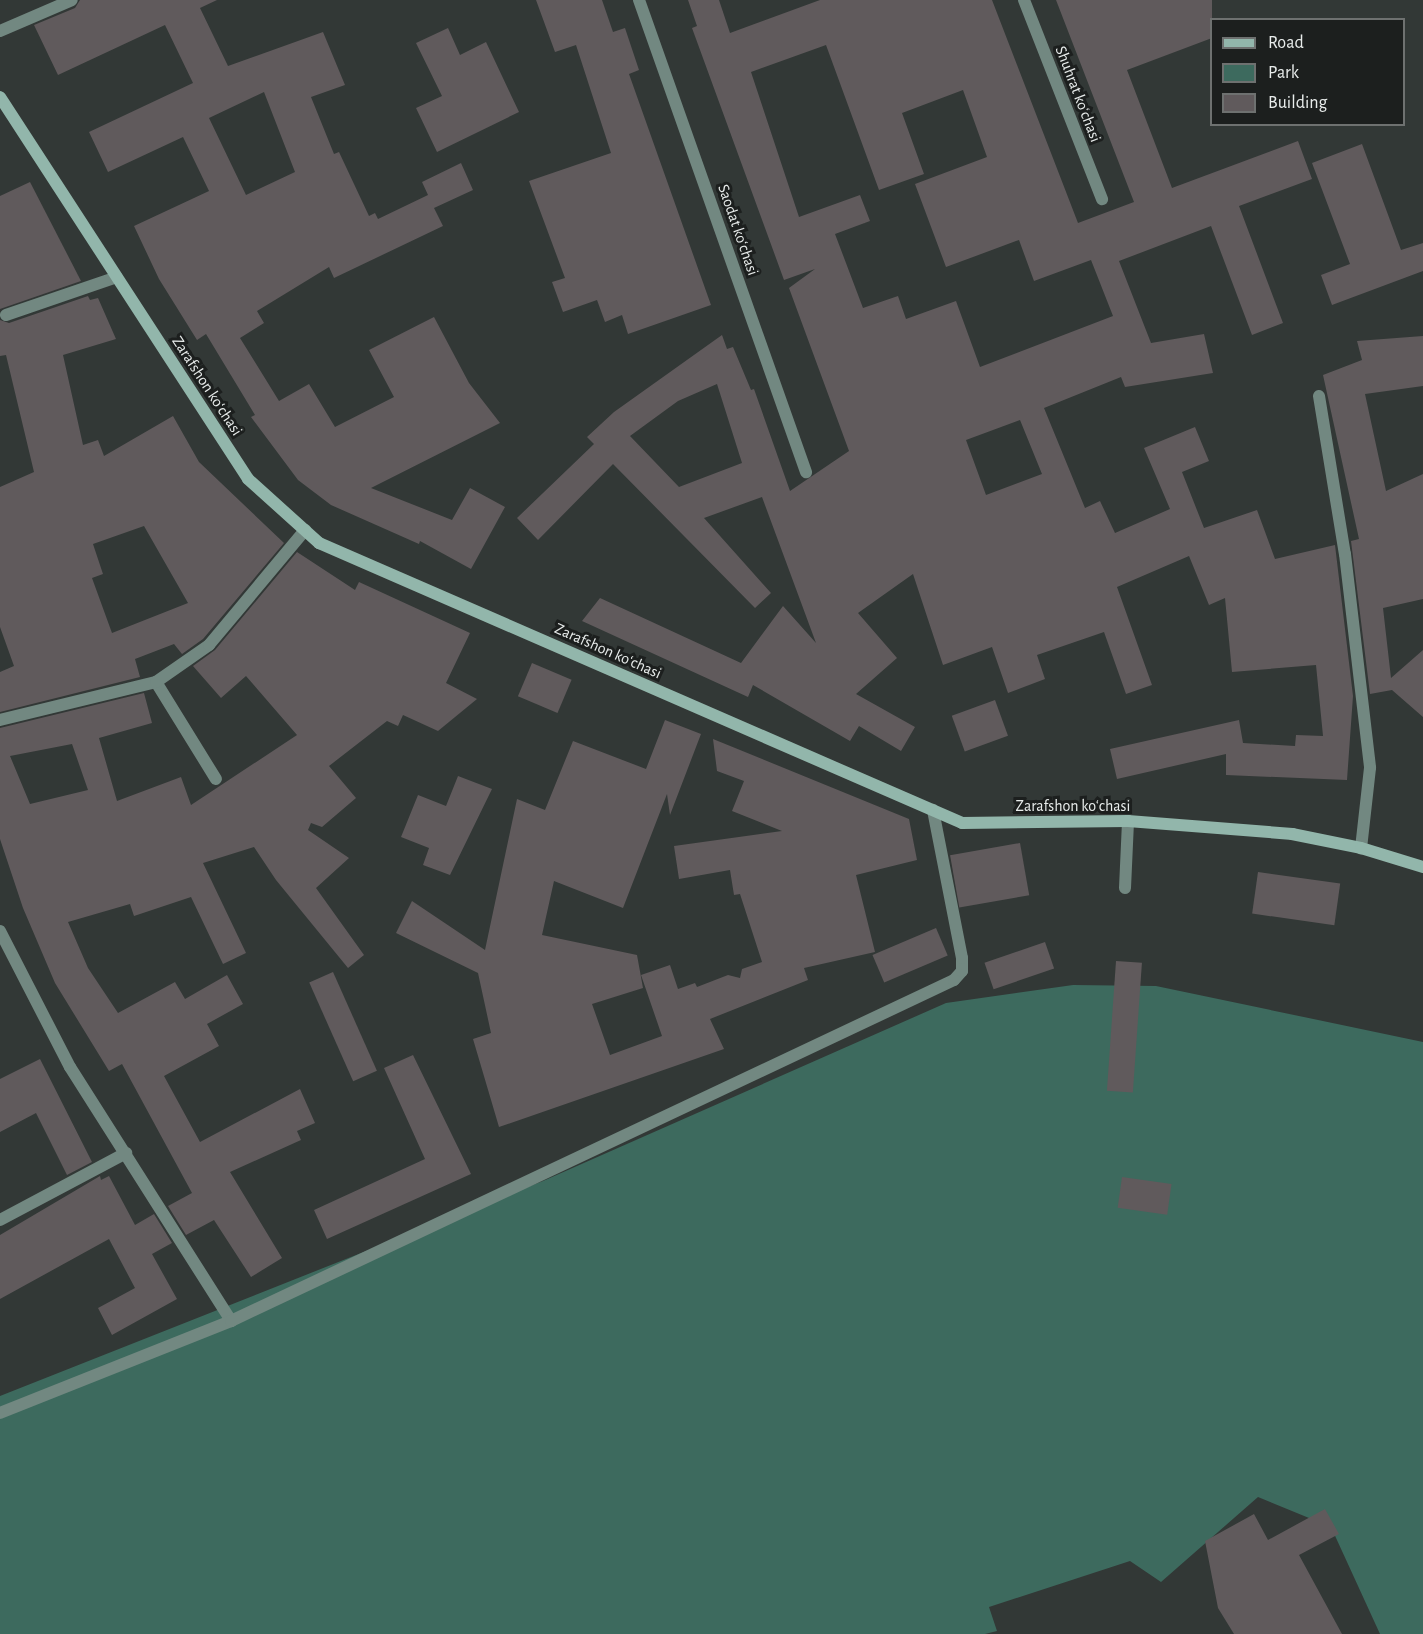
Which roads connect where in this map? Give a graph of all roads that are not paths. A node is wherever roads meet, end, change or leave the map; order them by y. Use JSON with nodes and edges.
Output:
{"nodes":[{"id":1,"x":72,"y":0,"type":"edge"},
{"id":2,"x":639,"y":0,"type":"edge"},
{"id":3,"x":1024,"y":0,"type":"edge"},
{"id":4,"x":0,"y":31,"type":"edge"},
{"id":5,"x":0,"y":97,"type":"edge"},
{"id":6,"x":1102,"y":200,"type":"dead end"},
{"id":7,"x":117,"y":277,"type":"junction"},
{"id":8,"x":6,"y":315,"type":"dead end"},
{"id":9,"x":1319,"y":396,"type":"dead end"},
{"id":10,"x":806,"y":472,"type":"dead end"},
{"id":11,"x":305,"y":530,"type":"junction"},
{"id":12,"x":156,"y":682,"type":"junction"},
{"id":13,"x":0,"y":720,"type":"edge"},
{"id":14,"x":216,"y":779,"type":"dead end"},
{"id":15,"x":933,"y":810,"type":"junction"},
{"id":16,"x":1128,"y":821,"type":"junction"},
{"id":17,"x":1361,"y":848,"type":"junction"},
{"id":18,"x":1423,"y":867,"type":"edge"},
{"id":19,"x":1125,"y":888,"type":"dead end"},
{"id":20,"x":0,"y":931,"type":"edge"},
{"id":21,"x":126,"y":1153,"type":"junction"},
{"id":22,"x":0,"y":1220,"type":"edge"},
{"id":23,"x":231,"y":1321,"type":"junction"},
{"id":24,"x":0,"y":1413,"type":"edge"}],
"edges":[{"from":1,"to":4,"type":"street"},
{"from":2,"to":10,"type":"street","name":"Saodat koʻchasi"},
{"from":3,"to":6,"type":"street","name":"Shuhrat koʻchasi"},
{"from":5,"to":7,"type":"main road","name":"Zarafshon koʻchasi"},
{"from":7,"to":8,"type":"street"},
{"from":7,"to":11,"type":"main road","name":"Zarafshon koʻchasi"},
{"from":9,"to":17,"type":"street"},
{"from":11,"to":12,"type":"street"},
{"from":11,"to":15,"type":"main road","name":"Zarafshon koʻchasi"},
{"from":12,"to":13,"type":"street"},
{"from":12,"to":14,"type":"street"},
{"from":15,"to":16,"type":"main road","name":"Zarafshon koʻchasi"},
{"from":15,"to":23,"type":"street"},
{"from":16,"to":17,"type":"main road","name":"Zarafshon koʻchasi"},
{"from":16,"to":19,"type":"street"},
{"from":17,"to":18,"type":"main road","name":"Zarafshon koʻchasi"},
{"from":20,"to":21,"type":"street"},
{"from":21,"to":22,"type":"street"},
{"from":21,"to":23,"type":"street"},
{"from":23,"to":24,"type":"street"}]}
